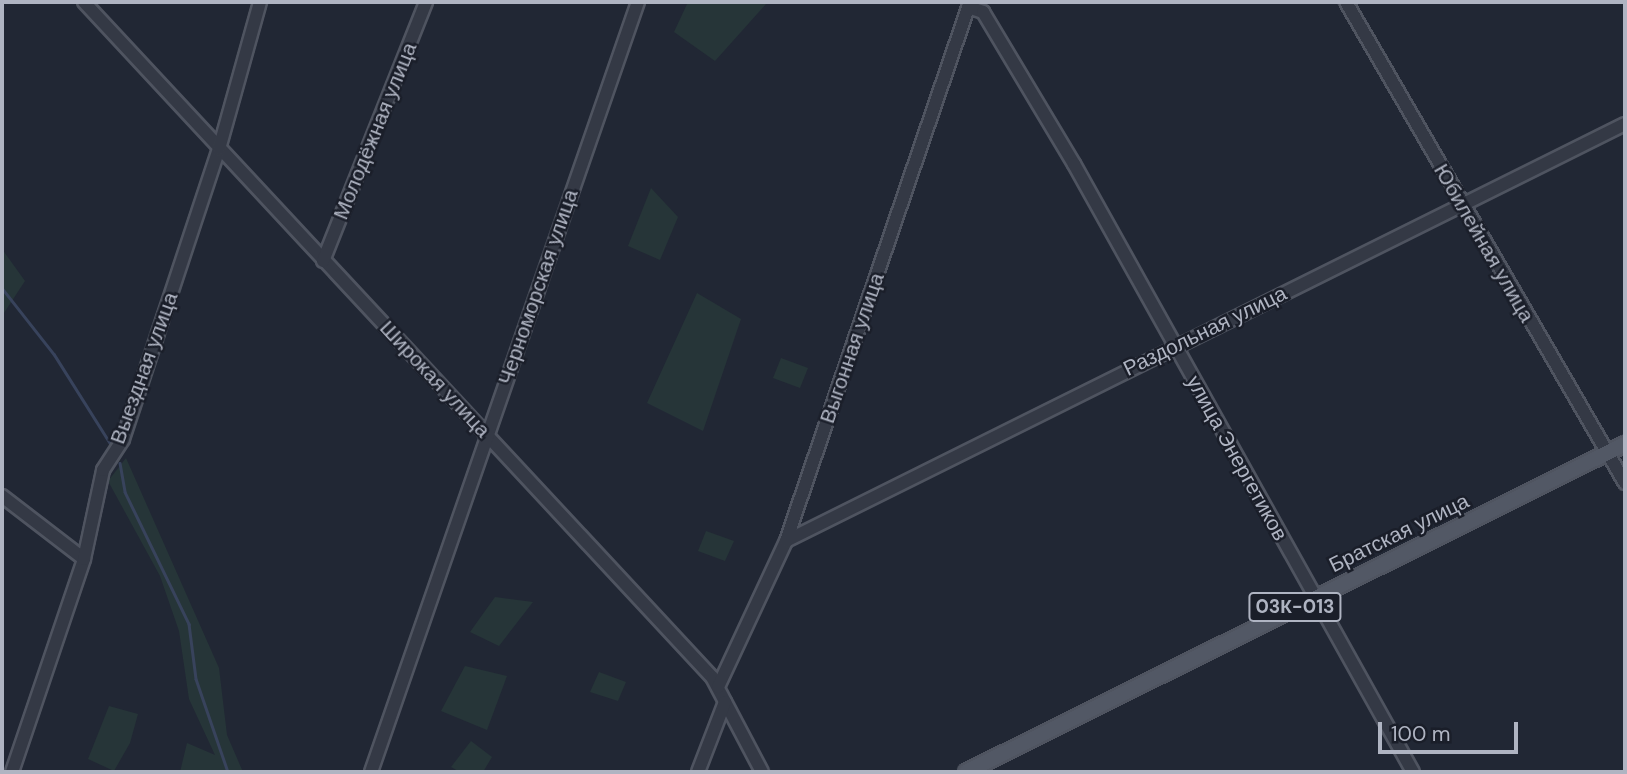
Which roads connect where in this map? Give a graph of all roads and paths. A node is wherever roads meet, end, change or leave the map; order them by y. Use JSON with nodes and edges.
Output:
{"nodes":[{"id":1,"x":85,"y":2,"type":"edge"},
{"id":2,"x":260,"y":2,"type":"edge"},
{"id":3,"x":426,"y":2,"type":"edge"},
{"id":4,"x":638,"y":2,"type":"edge"},
{"id":5,"x":1346,"y":2,"type":"edge"},
{"id":6,"x":969,"y":4,"type":"edge"},
{"id":7,"x":1625,"y":124,"type":"edge"},
{"id":8,"x":219,"y":149,"type":"junction"},
{"id":9,"x":1462,"y":208,"type":"junction"},
{"id":10,"x":323,"y":261,"type":"junction"},
{"id":11,"x":1173,"y":345,"type":"junction"},
{"id":12,"x":487,"y":433,"type":"junction"},
{"id":13,"x":1625,"y":444,"type":"edge"},
{"id":14,"x":1608,"y":452,"type":"junction"},
{"id":15,"x":1625,"y":483,"type":"edge"},
{"id":16,"x":2,"y":496,"type":"edge"},
{"id":17,"x":786,"y":541,"type":"junction"},
{"id":18,"x":84,"y":559,"type":"junction"},
{"id":19,"x":1315,"y":597,"type":"junction"},
{"id":20,"x":718,"y":687,"type":"junction"},
{"id":21,"x":725,"y":702,"type":"junction"},
{"id":22,"x":12,"y":772,"type":"edge"},
{"id":23,"x":371,"y":772,"type":"edge"},
{"id":24,"x":698,"y":772,"type":"edge"},
{"id":25,"x":762,"y":772,"type":"edge"},
{"id":26,"x":966,"y":772,"type":"edge"},
{"id":27,"x":1413,"y":772,"type":"edge"}],
"edges":[{"from":1,"to":8,"type":"street","name":"Широкая улица"},
{"from":2,"to":8,"type":"street","name":"Выездная улица"},
{"from":3,"to":10,"type":"street","name":"Молодёжная улица"},
{"from":4,"to":12,"type":"street","name":"Черноморская улица"},
{"from":5,"to":9,"type":"street","name":"Юбилейная улица"},
{"from":6,"to":11,"type":"street","name":"улица Энергетиков"},
{"from":6,"to":17,"type":"street","name":"Выгонная улица"},
{"from":7,"to":9,"type":"street","name":"Раздольная улица"},
{"from":8,"to":10,"type":"street","name":"Широкая улица"},
{"from":8,"to":18,"type":"street","name":"Выездная улица"},
{"from":9,"to":11,"type":"street","name":"Раздольная улица"},
{"from":9,"to":14,"type":"street","name":"Юбилейная улица"},
{"from":10,"to":12,"type":"street","name":"Широкая улица"},
{"from":11,"to":17,"type":"street","name":"Раздольная улица"},
{"from":11,"to":19,"type":"street","name":"улица Энергетиков"},
{"from":12,"to":20,"type":"street","name":"Широкая улица"},
{"from":12,"to":23,"type":"street","name":"Черноморская улица"},
{"from":13,"to":14,"type":"main road","name":"Братская улица","number":"03К-013"},
{"from":14,"to":15,"type":"street","name":"Юбилейная улица"},
{"from":14,"to":19,"type":"main road","name":"Братская улица","number":"03К-013"},
{"from":16,"to":18,"type":"street"},
{"from":17,"to":20,"type":"street","name":"Выгонная улица"},
{"from":18,"to":22,"type":"street","name":"Выездная улица"},
{"from":19,"to":26,"type":"main road","name":"Братская улица","number":"03К-013"},
{"from":19,"to":27,"type":"street","name":"улица Энергетиков"},
{"from":20,"to":21,"type":"street","name":"Широкая улица"},
{"from":21,"to":24,"type":"street"},
{"from":21,"to":25,"type":"street","name":"Широкая улица"}]}
